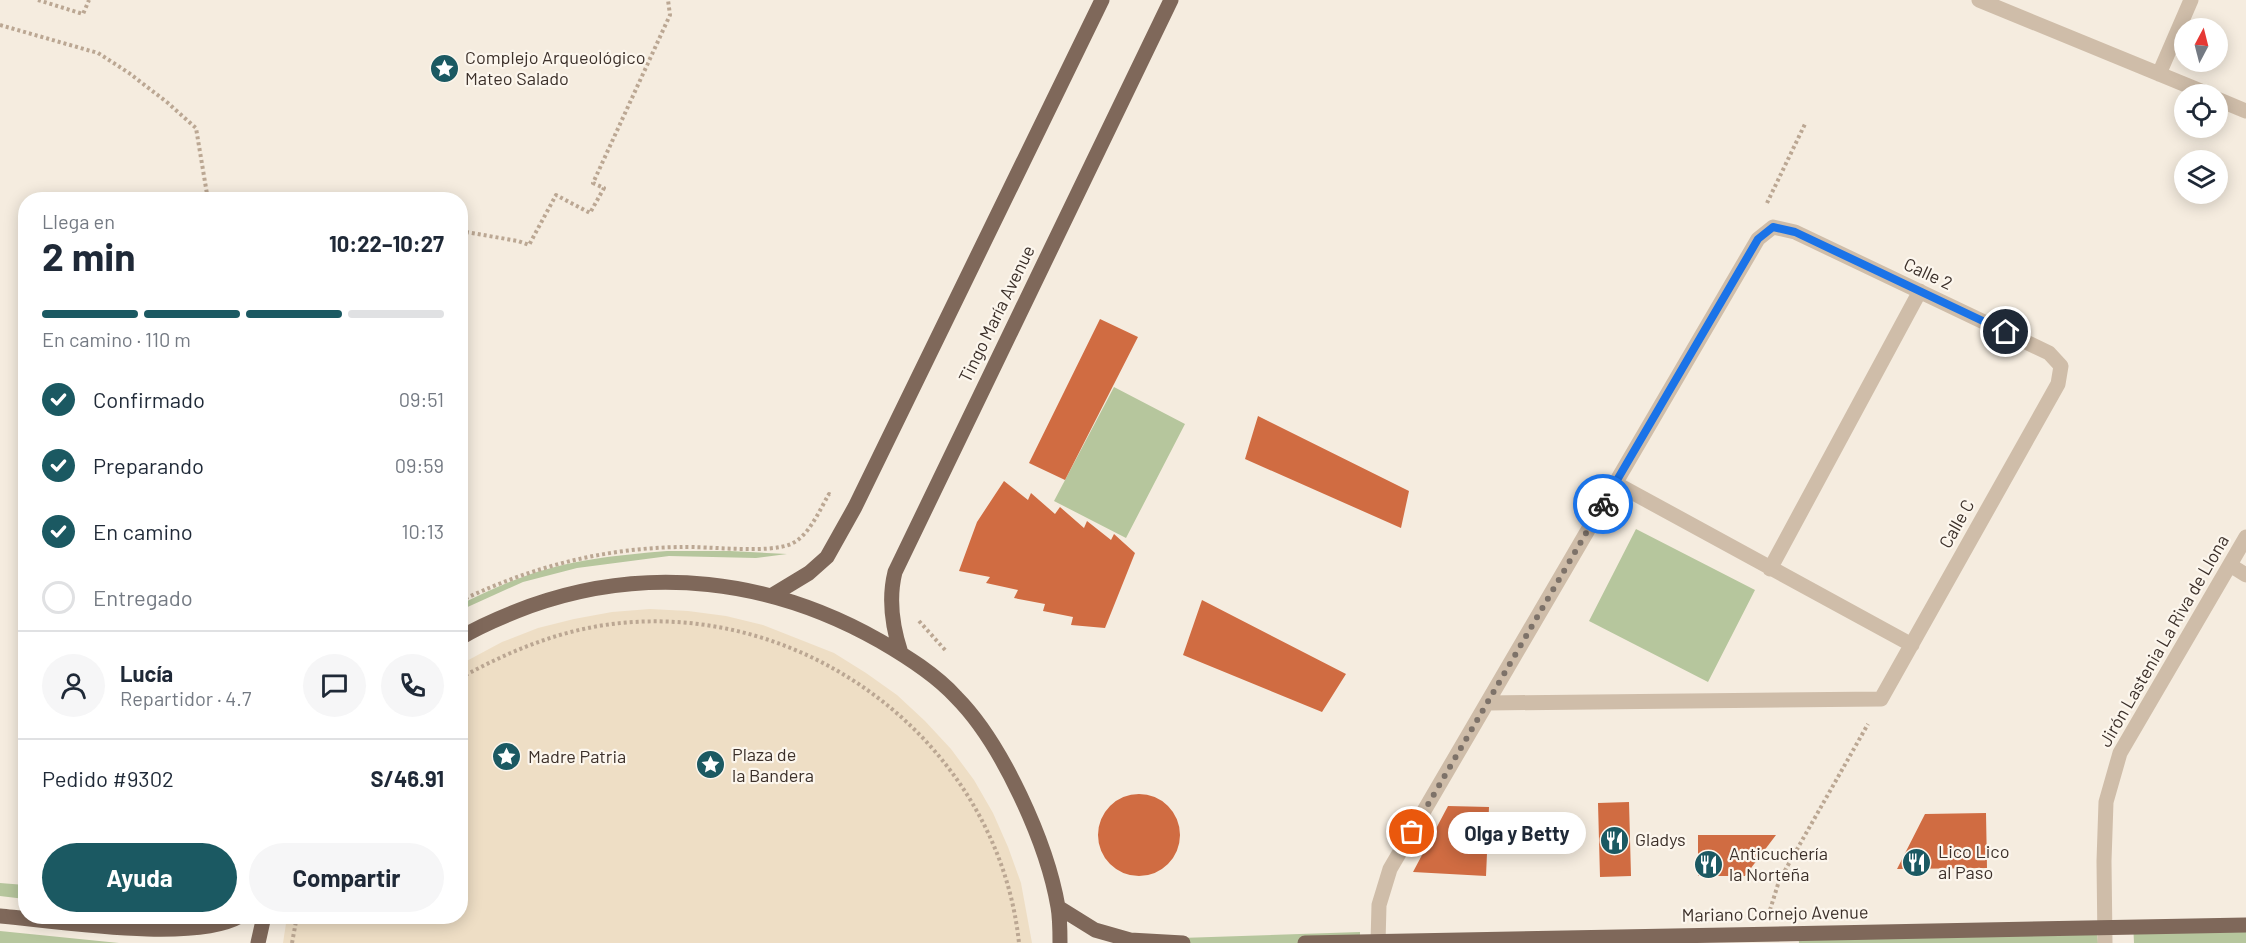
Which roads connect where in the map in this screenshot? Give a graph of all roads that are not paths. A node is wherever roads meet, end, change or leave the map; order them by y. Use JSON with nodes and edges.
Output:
{"nodes":[{"id":1,"x":1102,"y":0,"type":"edge"},
{"id":2,"x":1171,"y":0,"type":"edge"},
{"id":3,"x":1979,"y":0,"type":"edge"},
{"id":4,"x":2191,"y":0,"type":"edge"},
{"id":5,"x":2159,"y":74,"type":"junction"},
{"id":6,"x":2184,"y":84,"type":"edge"},
{"id":7,"x":2228,"y":104,"type":"edge"},
{"id":8,"x":2246,"y":111,"type":"edge"},
{"id":9,"x":1920,"y":291,"type":"junction"},
{"id":10,"x":2061,"y":366,"type":"joint"},
{"id":11,"x":1615,"y":483,"type":"junction"},
{"id":12,"x":2246,"y":537,"type":"edge"},
{"id":13,"x":2230,"y":565,"type":"junction"},
{"id":14,"x":1770,"y":568,"type":"junction"},
{"id":15,"x":2246,"y":575,"type":"edge"},
{"id":16,"x":771,"y":596,"type":"junction"},
{"id":17,"x":468,"y":634,"type":"edge"},
{"id":18,"x":1912,"y":645,"type":"junction"},
{"id":19,"x":901,"y":653,"type":"junction"},
{"id":20,"x":1488,"y":703,"type":"junction"},
{"id":21,"x":1058,"y":908,"type":"junction"},
{"id":22,"x":0,"y":916,"type":"edge"},
{"id":23,"x":18,"y":918,"type":"edge"},
{"id":24,"x":84,"y":924,"type":"edge"},
{"id":25,"x":222,"y":924,"type":"edge"},
{"id":26,"x":262,"y":924,"type":"edge"},
{"id":27,"x":2246,"y":925,"type":"edge"},
{"id":28,"x":2104,"y":935,"type":"edge"},
{"id":29,"x":1763,"y":939,"type":"edge"},
{"id":30,"x":1378,"y":942,"type":"edge"},
{"id":31,"x":258,"y":943,"type":"edge"},
{"id":32,"x":1060,"y":943,"type":"edge"},
{"id":33,"x":1184,"y":943,"type":"edge"},
{"id":34,"x":1305,"y":943,"type":"edge"}],
"edges":[{"from":1,"to":16,"type":"main road"},
{"from":2,"to":19,"type":"main road","name":"Tingo María Avenue"},
{"from":3,"to":5,"type":"street"},
{"from":4,"to":5,"type":"street"},
{"from":5,"to":6,"type":"street"},
{"from":7,"to":8,"type":"street"},
{"from":9,"to":10,"type":"street","name":"Calle 2"},
{"from":9,"to":11,"type":"street","name":"Calle 2"},
{"from":9,"to":14,"type":"street"},
{"from":10,"to":18,"type":"street","name":"Calle C"},
{"from":11,"to":14,"type":"street"},
{"from":11,"to":20,"type":"street"},
{"from":12,"to":13,"type":"street","name":"Jirón Lastenia La Riva de Llona"},
{"from":13,"to":15,"type":"street"},
{"from":13,"to":28,"type":"street","name":"Jirón Lastenia La Riva de Llona"},
{"from":14,"to":18,"type":"street"},
{"from":16,"to":17,"type":"main road"},
{"from":16,"to":19,"type":"main road"},
{"from":18,"to":20,"type":"street","name":"Calle C"},
{"from":19,"to":21,"type":"main road"},
{"from":20,"to":30,"type":"street"},
{"from":21,"to":32,"type":"main road"},
{"from":21,"to":33,"type":"main road"},
{"from":22,"to":23,"type":"main road"},
{"from":24,"to":25,"type":"main road"},
{"from":26,"to":31,"type":"main road"},
{"from":27,"to":28,"type":"main road","name":"Mariano Cornejo Avenue"},
{"from":28,"to":29,"type":"main road","name":"Mariano Cornejo Avenue"},
{"from":29,"to":30,"type":"main road","name":"Mariano Cornejo Avenue"},
{"from":30,"to":34,"type":"main road","name":"Mariano Cornejo Avenue"}]}
